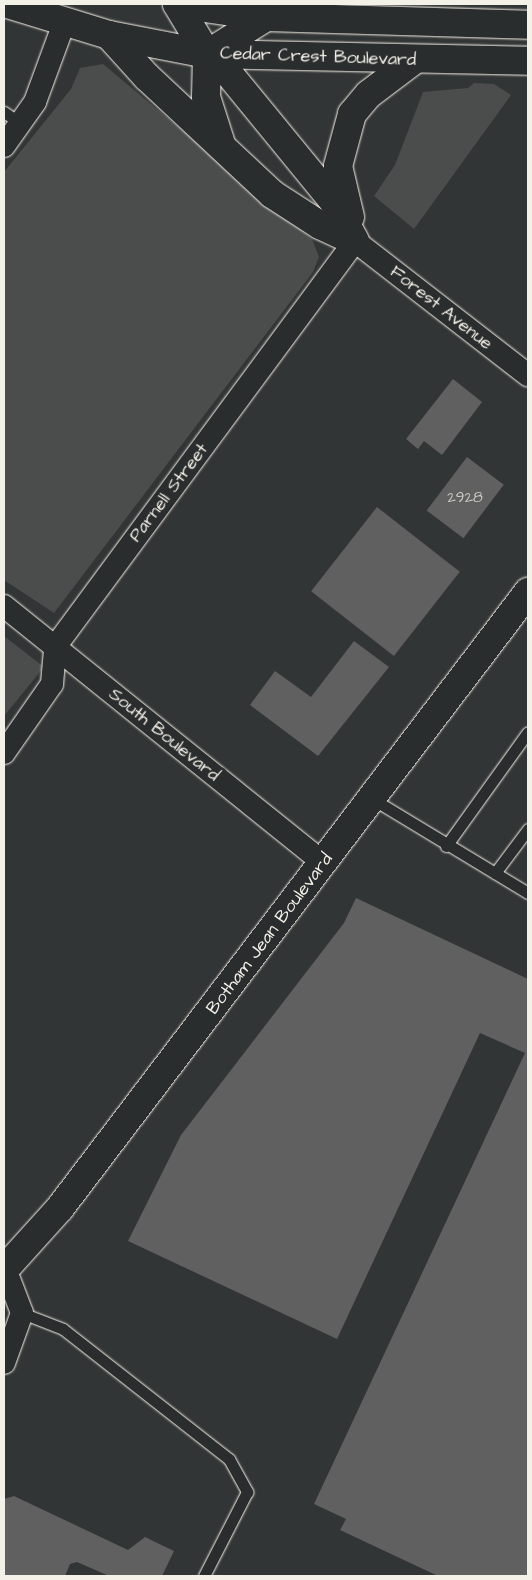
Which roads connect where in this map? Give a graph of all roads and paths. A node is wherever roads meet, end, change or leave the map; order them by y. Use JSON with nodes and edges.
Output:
{"nodes":[{"id":1,"x":8,"y":4,"type":"edge"},
{"id":2,"x":177,"y":4,"type":"edge"},
{"id":3,"x":266,"y":17,"type":"junction"},
{"id":4,"x":64,"y":23,"type":"junction"},
{"id":5,"x":528,"y":24,"type":"edge"},
{"id":6,"x":109,"y":35,"type":"junction"},
{"id":7,"x":207,"y":54,"type":"junction"},
{"id":8,"x":414,"y":60,"type":"junction"},
{"id":9,"x":528,"y":62,"type":"edge"},
{"id":10,"x":12,"y":118,"type":"edge"},
{"id":11,"x":4,"y":146,"type":"edge"},
{"id":12,"x":224,"y":151,"type":"junction"},
{"id":13,"x":355,"y":241,"type":"junction"},
{"id":14,"x":528,"y":375,"type":"edge"},
{"id":15,"x":528,"y":592,"type":"edge"},
{"id":16,"x":4,"y":606,"type":"edge"},
{"id":17,"x":55,"y":647,"type":"junction"},
{"id":18,"x":528,"y":732,"type":"edge"},
{"id":19,"x":4,"y":753,"type":"edge"},
{"id":20,"x":371,"y":798,"type":"junction"},
{"id":21,"x":528,"y":829,"type":"edge"},
{"id":22,"x":446,"y":846,"type":"junction"},
{"id":23,"x":324,"y":863,"type":"junction"},
{"id":24,"x":494,"y":873,"type":"junction"},
{"id":25,"x":528,"y":893,"type":"edge"},
{"id":26,"x":4,"y":1268,"type":"edge"},
{"id":27,"x":22,"y":1313,"type":"junction"},
{"id":28,"x":4,"y":1363,"type":"edge"},
{"id":29,"x":204,"y":1576,"type":"edge"}],
"edges":[{"from":1,"to":4,"type":"main road","name":"Cedar Crest Boulevard"},
{"from":2,"to":3,"type":"main road"},
{"from":2,"to":7,"type":"main road"},
{"from":3,"to":5,"type":"main road"},
{"from":3,"to":7,"type":"main road"},
{"from":4,"to":6,"type":"main road","name":"Cedar Crest Boulevard"},
{"from":4,"to":10,"type":"street"},
{"from":6,"to":7,"type":"main road","name":"Cedar Crest Boulevard"},
{"from":6,"to":12,"type":"main road"},
{"from":7,"to":8,"type":"main road","name":"Cedar Crest Boulevard"},
{"from":7,"to":12,"type":"main road"},
{"from":7,"to":13,"type":"main road"},
{"from":8,"to":9,"type":"main road","name":"Cedar Crest Boulevard"},
{"from":8,"to":13,"type":"main road"},
{"from":10,"to":11,"type":"street"},
{"from":12,"to":13,"type":"main road"},
{"from":13,"to":14,"type":"street","name":"Forest Avenue"},
{"from":13,"to":17,"type":"street","name":"Parnell Street"},
{"from":15,"to":20,"type":"main road","name":"Botham Jean Boulevard"},
{"from":16,"to":17,"type":"street","name":"South Boulevard"},
{"from":17,"to":19,"type":"street"},
{"from":17,"to":23,"type":"street","name":"South Boulevard"},
{"from":18,"to":22,"type":"lane"},
{"from":20,"to":22,"type":"lane"},
{"from":20,"to":23,"type":"main road","name":"Botham Jean Boulevard"},
{"from":21,"to":24,"type":"lane"},
{"from":22,"to":24,"type":"lane"},
{"from":23,"to":26,"type":"main road","name":"Botham Jean Boulevard"},
{"from":24,"to":25,"type":"lane"},
{"from":26,"to":27,"type":"street"},
{"from":27,"to":28,"type":"street"},
{"from":27,"to":29,"type":"lane"}]}
